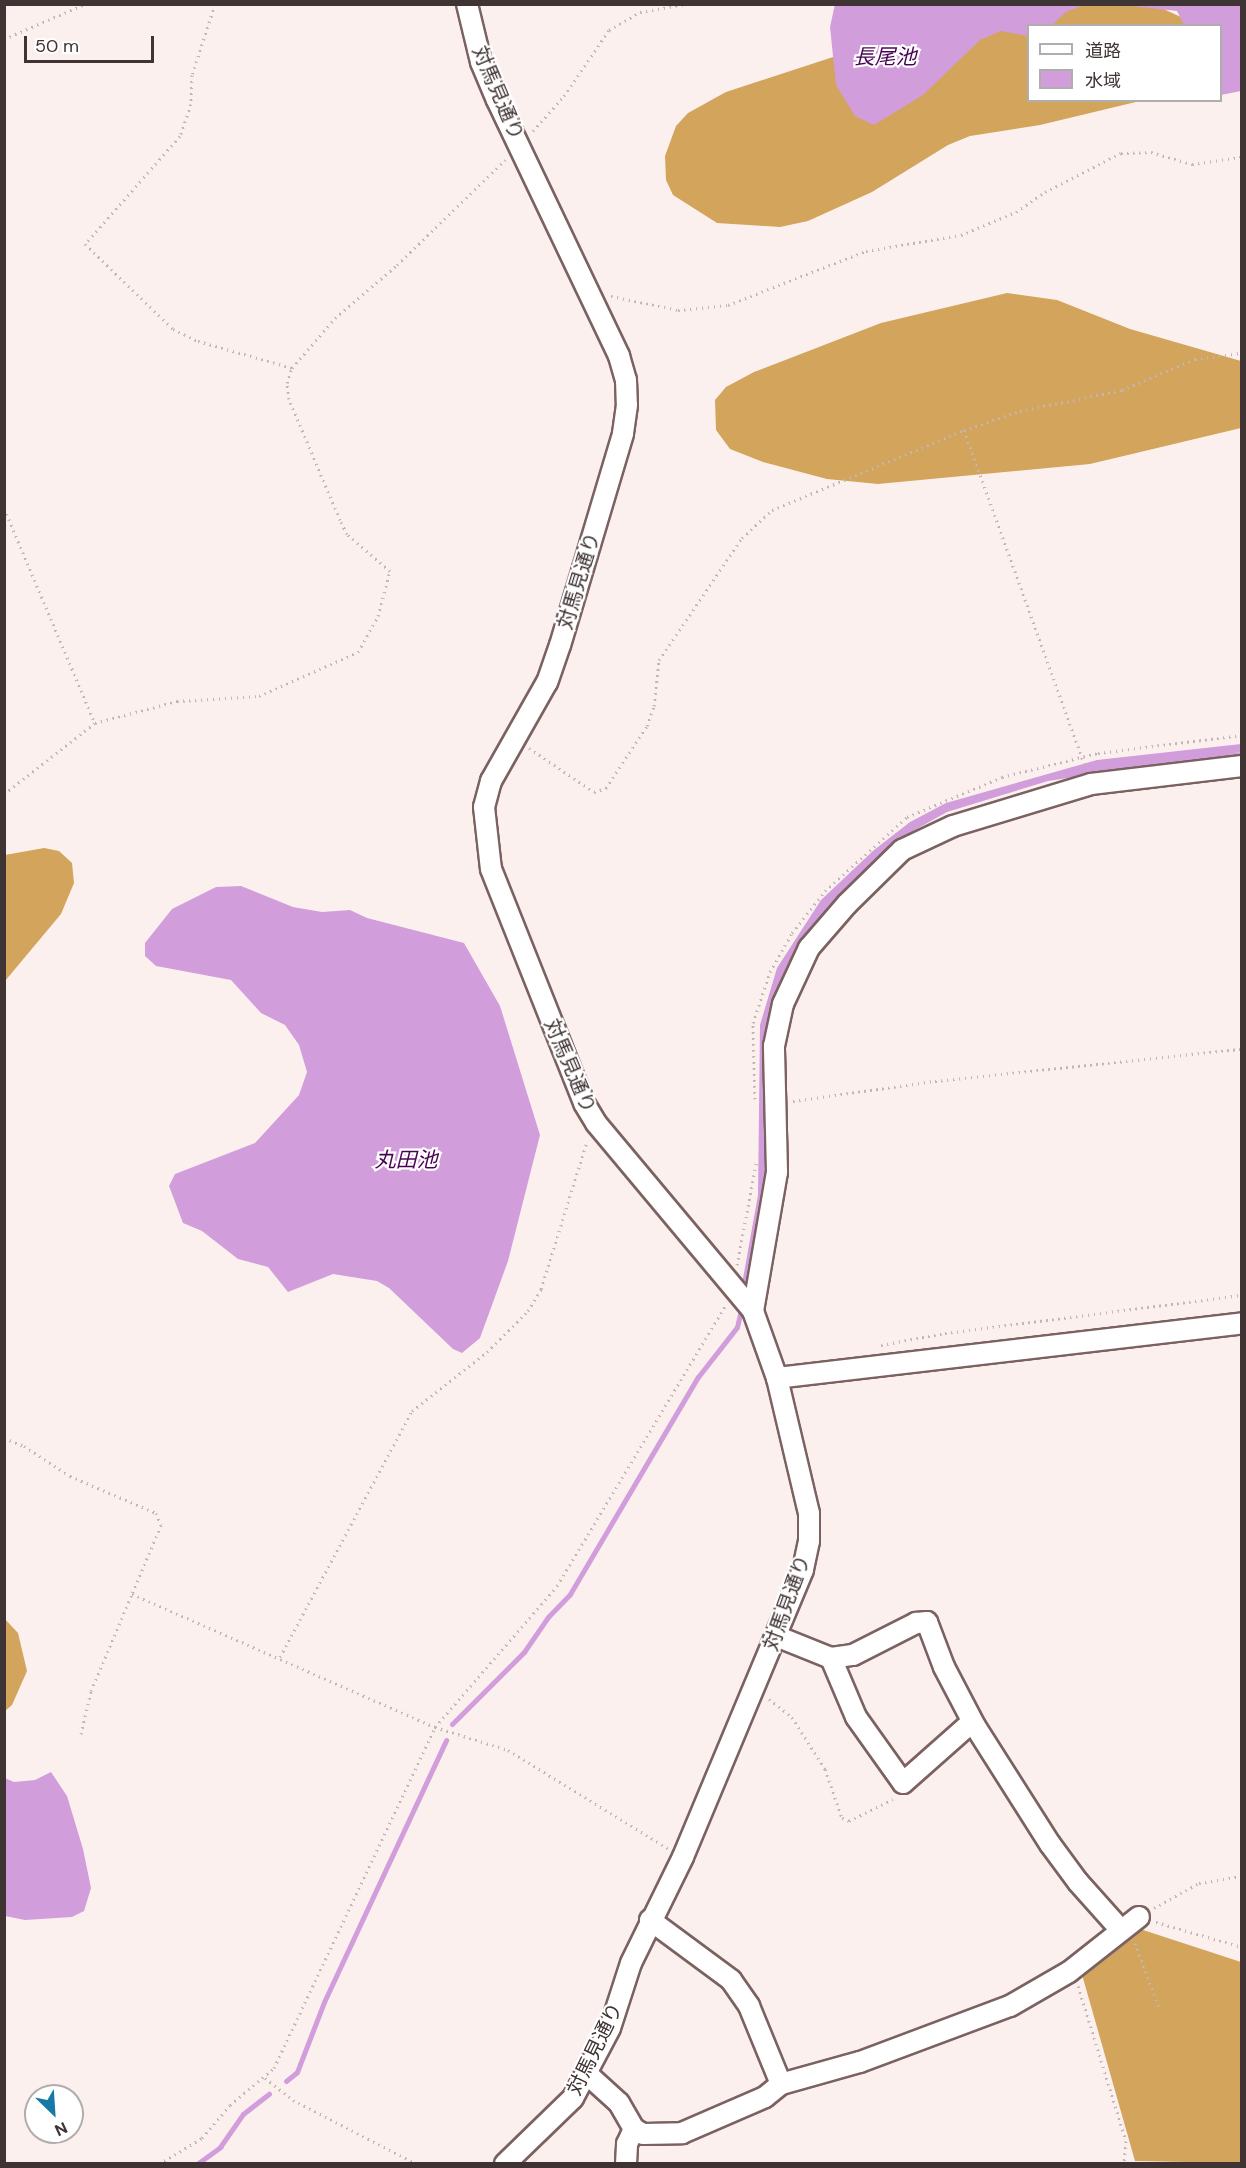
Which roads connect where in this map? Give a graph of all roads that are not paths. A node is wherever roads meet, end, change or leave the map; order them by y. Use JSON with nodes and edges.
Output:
{"nodes":[{"id":1,"x":467,"y":4,"type":"edge"},
{"id":2,"x":1242,"y":766,"type":"edge"},
{"id":3,"x":753,"y":1311,"type":"junction"},
{"id":4,"x":1242,"y":1323,"type":"edge"},
{"id":5,"x":777,"y":1378,"type":"junction"},
{"id":6,"x":776,"y":1636,"type":"junction"},
{"id":7,"x":831,"y":1658,"type":"junction"},
{"id":8,"x":972,"y":1722,"type":"junction"},
{"id":9,"x":650,"y":1920,"type":"junction"},
{"id":10,"x":587,"y":2074,"type":"junction"},
{"id":11,"x":781,"y":2084,"type":"junction"},
{"id":12,"x":634,"y":2128,"type":"junction"},
{"id":13,"x":505,"y":2163,"type":"edge"},
{"id":14,"x":626,"y":2163,"type":"edge"}],
"edges":[{"from":1,"to":3,"type":"street","name":"対馬見通り"},
{"from":2,"to":3,"type":"street"},
{"from":3,"to":5,"type":"street","name":"対馬見通り"},
{"from":4,"to":5,"type":"street"},
{"from":5,"to":6,"type":"street","name":"対馬見通り"},
{"from":6,"to":7,"type":"street"},
{"from":6,"to":9,"type":"street","name":"対馬見通り"},
{"from":7,"to":8,"type":"street"},
{"from":7,"to":8,"type":"street"},
{"from":8,"to":11,"type":"street"},
{"from":9,"to":10,"type":"street","name":"対馬見通り"},
{"from":9,"to":11,"type":"street"},
{"from":10,"to":12,"type":"street"},
{"from":10,"to":13,"type":"street","name":"対馬見通り"},
{"from":11,"to":12,"type":"street"},
{"from":12,"to":14,"type":"street"}]}
